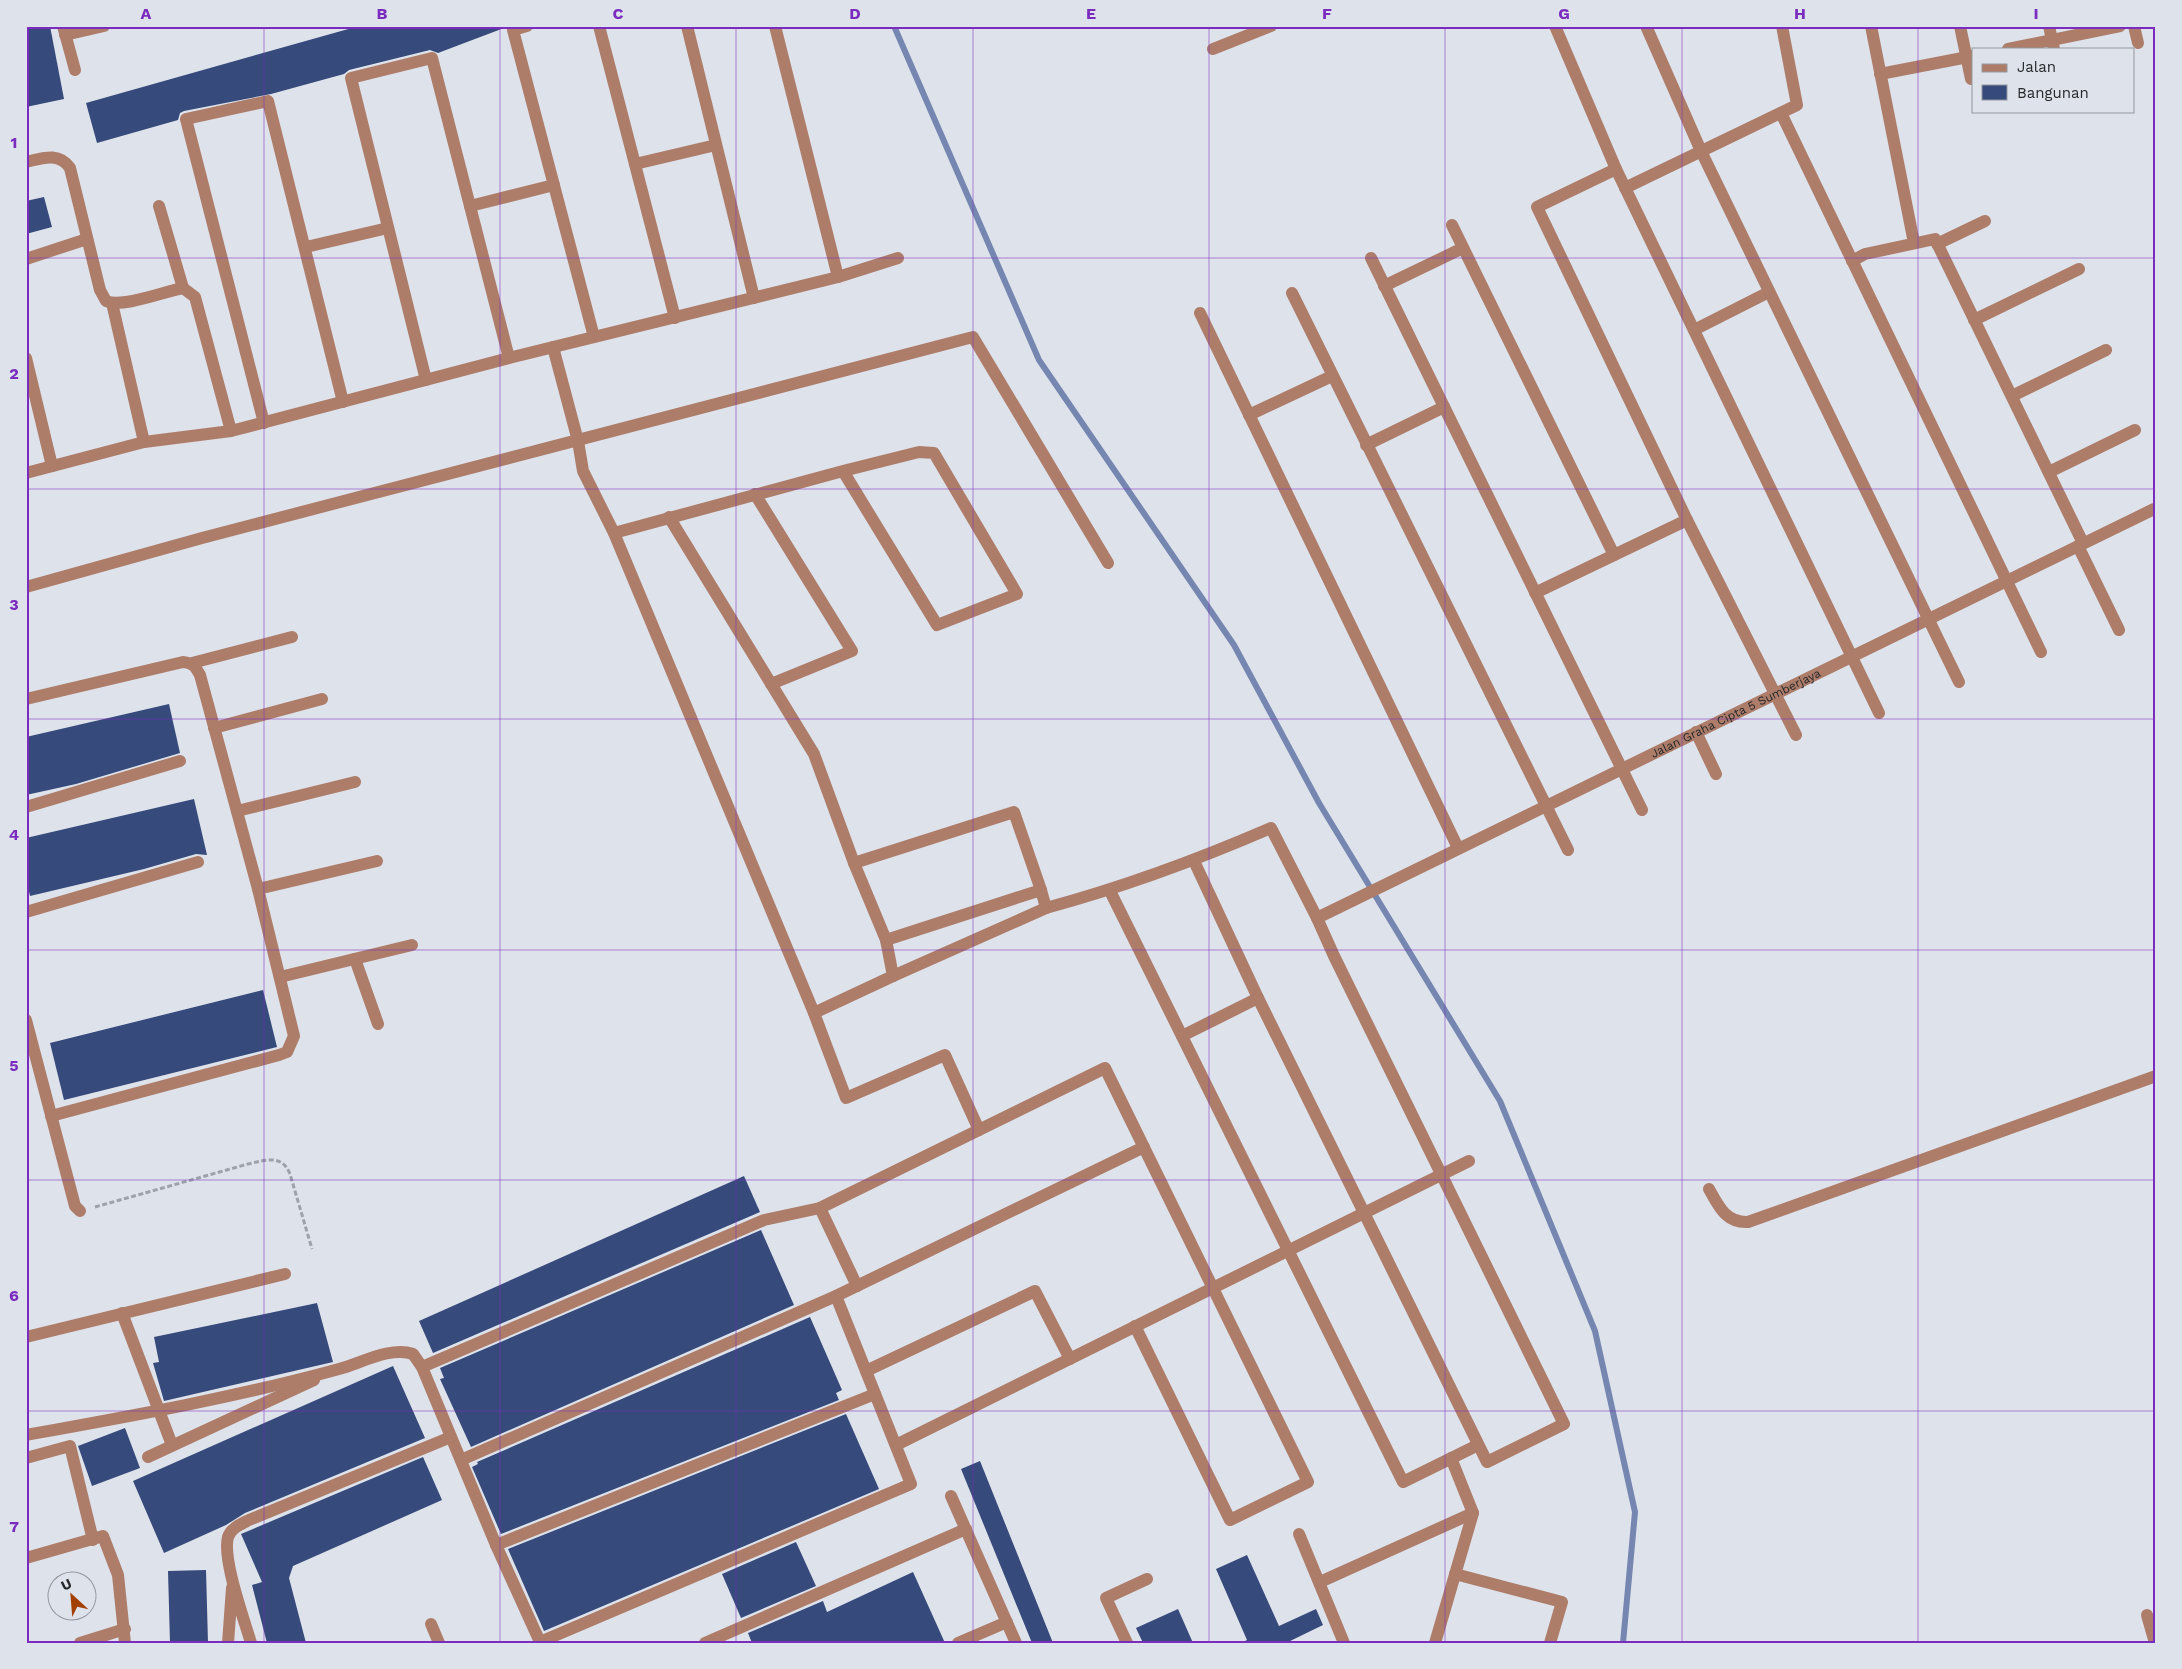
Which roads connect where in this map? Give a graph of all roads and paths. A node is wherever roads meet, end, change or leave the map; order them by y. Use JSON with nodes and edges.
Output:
{"nodes":[{"id":1,"x":104,"y":26,"type":"edge"},
{"id":2,"x":527,"y":26,"type":"edge"},
{"id":3,"x":599,"y":26,"type":"edge"},
{"id":4,"x":687,"y":26,"type":"edge"},
{"id":5,"x":776,"y":26,"type":"edge"},
{"id":6,"x":1272,"y":26,"type":"edge"},
{"id":7,"x":1555,"y":26,"type":"edge"},
{"id":8,"x":1646,"y":26,"type":"edge"},
{"id":9,"x":1782,"y":26,"type":"edge"},
{"id":10,"x":1871,"y":26,"type":"edge"},
{"id":11,"x":1960,"y":26,"type":"edge"},
{"id":12,"x":2049,"y":26,"type":"edge"},
{"id":13,"x":2120,"y":26,"type":"edge"},
{"id":14,"x":2134,"y":26,"type":"edge"},
{"id":15,"x":64,"y":31,"type":"edge"},
{"id":16,"x":2138,"y":43,"type":"dead end"},
{"id":17,"x":2053,"y":44,"type":"edge"},
{"id":18,"x":2017,"y":48,"type":"edge"},
{"id":19,"x":1213,"y":49,"type":"dead end"},
{"id":20,"x":1970,"y":56,"type":"edge"},
{"id":21,"x":74,"y":70,"type":"dead end"},
{"id":22,"x":1880,"y":74,"type":"junction"},
{"id":23,"x":1971,"y":79,"type":"dead end"},
{"id":24,"x":1780,"y":113,"type":"junction"},
{"id":25,"x":716,"y":145,"type":"junction"},
{"id":26,"x":1701,"y":151,"type":"junction"},
{"id":27,"x":26,"y":162,"type":"edge"},
{"id":28,"x":635,"y":164,"type":"junction"},
{"id":29,"x":1616,"y":169,"type":"junction"},
{"id":30,"x":554,"y":185,"type":"junction"},
{"id":31,"x":1625,"y":188,"type":"junction"},
{"id":32,"x":159,"y":206,"type":"dead end"},
{"id":33,"x":470,"y":206,"type":"junction"},
{"id":34,"x":1985,"y":221,"type":"dead end"},
{"id":35,"x":1452,"y":225,"type":"dead end"},
{"id":36,"x":388,"y":228,"type":"junction"},
{"id":37,"x":87,"y":240,"type":"junction"},
{"id":38,"x":1914,"y":243,"type":"junction"},
{"id":39,"x":1937,"y":244,"type":"junction"},
{"id":40,"x":306,"y":247,"type":"junction"},
{"id":41,"x":1463,"y":248,"type":"junction"},
{"id":42,"x":898,"y":258,"type":"dead end"},
{"id":43,"x":1371,"y":258,"type":"dead end"},
{"id":44,"x":26,"y":259,"type":"edge"},
{"id":45,"x":1852,"y":261,"type":"junction"},
{"id":46,"x":2079,"y":269,"type":"dead end"},
{"id":47,"x":838,"y":277,"type":"junction"},
{"id":48,"x":1384,"y":286,"type":"junction"},
{"id":49,"x":183,"y":288,"type":"junction"},
{"id":50,"x":1770,"y":292,"type":"junction"},
{"id":51,"x":1292,"y":293,"type":"dead end"},
{"id":52,"x":754,"y":298,"type":"junction"},
{"id":53,"x":112,"y":304,"type":"junction"},
{"id":54,"x":1200,"y":313,"type":"dead end"},
{"id":55,"x":675,"y":318,"type":"junction"},
{"id":56,"x":1974,"y":320,"type":"junction"},
{"id":57,"x":1694,"y":330,"type":"junction"},
{"id":58,"x":594,"y":337,"type":"junction"},
{"id":59,"x":553,"y":347,"type":"junction"},
{"id":60,"x":2106,"y":350,"type":"dead end"},
{"id":61,"x":26,"y":358,"type":"edge"},
{"id":62,"x":509,"y":358,"type":"junction"},
{"id":63,"x":1332,"y":376,"type":"junction"},
{"id":64,"x":426,"y":380,"type":"junction"},
{"id":65,"x":2012,"y":396,"type":"junction"},
{"id":66,"x":343,"y":402,"type":"junction"},
{"id":67,"x":1444,"y":408,"type":"junction"},
{"id":68,"x":1249,"y":415,"type":"junction"},
{"id":69,"x":264,"y":422,"type":"junction"},
{"id":70,"x":2135,"y":430,"type":"dead end"},
{"id":71,"x":231,"y":431,"type":"junction"},
{"id":72,"x":578,"y":441,"type":"junction"},
{"id":73,"x":144,"y":442,"type":"junction"},
{"id":74,"x":1366,"y":445,"type":"junction"},
{"id":75,"x":52,"y":466,"type":"junction"},
{"id":76,"x":843,"y":471,"type":"junction"},
{"id":77,"x":2049,"y":472,"type":"junction"},
{"id":78,"x":26,"y":473,"type":"edge"},
{"id":79,"x":755,"y":494,"type":"junction"},
{"id":80,"x":2154,"y":509,"type":"dead end"},
{"id":81,"x":669,"y":517,"type":"junction"},
{"id":82,"x":1687,"y":520,"type":"junction"},
{"id":83,"x":614,"y":533,"type":"junction"},
{"id":84,"x":2081,"y":544,"type":"junction"},
{"id":85,"x":1614,"y":555,"type":"junction"},
{"id":86,"x":1108,"y":563,"type":"dead end"},
{"id":87,"x":2007,"y":580,"type":"junction"},
{"id":88,"x":26,"y":587,"type":"edge"},
{"id":89,"x":1535,"y":593,"type":"junction"},
{"id":90,"x":1928,"y":619,"type":"junction"},
{"id":91,"x":2119,"y":630,"type":"dead end"},
{"id":92,"x":292,"y":637,"type":"dead end"},
{"id":93,"x":2041,"y":652,"type":"dead end"},
{"id":94,"x":1852,"y":656,"type":"junction"},
{"id":95,"x":192,"y":663,"type":"junction"},
{"id":96,"x":1959,"y":682,"type":"dead end"},
{"id":97,"x":772,"y":684,"type":"junction"},
{"id":98,"x":1776,"y":693,"type":"junction"},
{"id":99,"x":26,"y":699,"type":"edge"},
{"id":100,"x":322,"y":699,"type":"dead end"},
{"id":101,"x":1879,"y":713,"type":"dead end"},
{"id":102,"x":214,"y":728,"type":"junction"},
{"id":103,"x":1696,"y":732,"type":"junction"},
{"id":104,"x":1796,"y":735,"type":"dead end"},
{"id":105,"x":180,"y":761,"type":"dead end"},
{"id":106,"x":1621,"y":768,"type":"junction"},
{"id":107,"x":1716,"y":774,"type":"dead end"},
{"id":108,"x":355,"y":782,"type":"dead end"},
{"id":109,"x":26,"y":807,"type":"edge"},
{"id":110,"x":1547,"y":807,"type":"junction"},
{"id":111,"x":1642,"y":810,"type":"dead end"},
{"id":112,"x":237,"y":811,"type":"junction"},
{"id":113,"x":1458,"y":848,"type":"junction"},
{"id":114,"x":1568,"y":850,"type":"dead end"},
{"id":115,"x":378,"y":861,"type":"dead end"},
{"id":116,"x":1194,"y":861,"type":"junction"},
{"id":117,"x":198,"y":862,"type":"dead end"},
{"id":118,"x":854,"y":862,"type":"junction"},
{"id":119,"x":258,"y":890,"type":"junction"},
{"id":120,"x":1041,"y":890,"type":"junction"},
{"id":121,"x":1110,"y":891,"type":"junction"},
{"id":122,"x":1046,"y":908,"type":"junction"},
{"id":123,"x":26,"y":912,"type":"edge"},
{"id":124,"x":1317,"y":918,"type":"junction"},
{"id":125,"x":886,"y":940,"type":"junction"},
{"id":126,"x":412,"y":945,"type":"dead end"},
{"id":127,"x":355,"y":959,"type":"junction"},
{"id":128,"x":893,"y":976,"type":"junction"},
{"id":129,"x":280,"y":977,"type":"junction"},
{"id":130,"x":1258,"y":998,"type":"junction"},
{"id":131,"x":814,"y":1013,"type":"junction"},
{"id":132,"x":26,"y":1020,"type":"edge"},
{"id":133,"x":378,"y":1024,"type":"dead end"},
{"id":134,"x":1182,"y":1036,"type":"junction"},
{"id":135,"x":2156,"y":1076,"type":"edge"},
{"id":136,"x":51,"y":1116,"type":"junction"},
{"id":137,"x":979,"y":1130,"type":"junction"},
{"id":138,"x":1144,"y":1146,"type":"junction"},
{"id":139,"x":1469,"y":1161,"type":"dead end"},
{"id":140,"x":1441,"y":1175,"type":"junction"},
{"id":141,"x":1709,"y":1190,"type":"dead end"},
{"id":142,"x":820,"y":1208,"type":"junction"},
{"id":143,"x":80,"y":1211,"type":"joint"},
{"id":144,"x":1365,"y":1213,"type":"junction"},
{"id":145,"x":312,"y":1249,"type":"dead end"},
{"id":146,"x":1289,"y":1251,"type":"junction"},
{"id":147,"x":285,"y":1274,"type":"dead end"},
{"id":148,"x":856,"y":1286,"type":"junction"},
{"id":149,"x":1213,"y":1288,"type":"junction"},
{"id":150,"x":836,"y":1296,"type":"junction"},
{"id":151,"x":122,"y":1313,"type":"junction"},
{"id":152,"x":1135,"y":1326,"type":"junction"},
{"id":153,"x":26,"y":1337,"type":"edge"},
{"id":154,"x":1070,"y":1359,"type":"junction"},
{"id":155,"x":422,"y":1368,"type":"junction"},
{"id":156,"x":338,"y":1369,"type":"junction"},
{"id":157,"x":866,"y":1371,"type":"junction"},
{"id":158,"x":875,"y":1394,"type":"junction"},
{"id":159,"x":159,"y":1410,"type":"junction"},
{"id":160,"x":26,"y":1435,"type":"edge"},
{"id":161,"x":451,"y":1437,"type":"junction"},
{"id":162,"x":172,"y":1445,"type":"junction"},
{"id":163,"x":896,"y":1445,"type":"junction"},
{"id":164,"x":1478,"y":1445,"type":"junction"},
{"id":165,"x":148,"y":1456,"type":"dead end"},
{"id":166,"x":26,"y":1458,"type":"edge"},
{"id":167,"x":1451,"y":1458,"type":"junction"},
{"id":168,"x":461,"y":1460,"type":"junction"},
{"id":169,"x":951,"y":1496,"type":"dead end"},
{"id":170,"x":1473,"y":1513,"type":"junction"},
{"id":171,"x":966,"y":1529,"type":"junction"},
{"id":172,"x":1298,"y":1534,"type":"dead end"},
{"id":173,"x":93,"y":1540,"type":"junction"},
{"id":174,"x":496,"y":1545,"type":"junction"},
{"id":175,"x":26,"y":1558,"type":"edge"},
{"id":176,"x":1455,"y":1574,"type":"junction"},
{"id":177,"x":232,"y":1579,"type":"junction"},
{"id":178,"x":1147,"y":1579,"type":"dead end"},
{"id":179,"x":1320,"y":1582,"type":"junction"},
{"id":180,"x":2147,"y":1615,"type":"dead end"},
{"id":181,"x":1007,"y":1622,"type":"junction"},
{"id":182,"x":431,"y":1624,"type":"dead end"},
{"id":183,"x":125,"y":1629,"type":"junction"},
{"id":184,"x":1434,"y":1642,"type":"edge"},
{"id":185,"x":80,"y":1643,"type":"edge"},
{"id":186,"x":125,"y":1643,"type":"edge"},
{"id":187,"x":228,"y":1643,"type":"edge"},
{"id":188,"x":251,"y":1643,"type":"edge"},
{"id":189,"x":439,"y":1643,"type":"edge"},
{"id":190,"x":704,"y":1643,"type":"edge"},
{"id":191,"x":958,"y":1643,"type":"edge"},
{"id":192,"x":1016,"y":1643,"type":"edge"},
{"id":193,"x":1127,"y":1643,"type":"edge"},
{"id":194,"x":1344,"y":1643,"type":"edge"},
{"id":195,"x":1550,"y":1643,"type":"edge"},
{"id":196,"x":2155,"y":1643,"type":"edge"}],
"edges":[{"from":1,"to":15,"type":"street"},
{"from":2,"to":30,"type":"street"},
{"from":3,"to":28,"type":"street"},
{"from":4,"to":25,"type":"street"},
{"from":5,"to":47,"type":"street"},
{"from":6,"to":19,"type":"street"},
{"from":7,"to":29,"type":"street"},
{"from":8,"to":26,"type":"street"},
{"from":9,"to":24,"type":"street"},
{"from":10,"to":22,"type":"street"},
{"from":11,"to":20,"type":"street"},
{"from":12,"to":17,"type":"street"},
{"from":13,"to":17,"type":"street"},
{"from":14,"to":16,"type":"street"},
{"from":15,"to":21,"type":"street"},
{"from":17,"to":18,"type":"street"},
{"from":20,"to":22,"type":"street"},
{"from":20,"to":23,"type":"street"},
{"from":22,"to":38,"type":"street"},
{"from":24,"to":26,"type":"street"},
{"from":24,"to":45,"type":"street"},
{"from":25,"to":28,"type":"street"},
{"from":25,"to":52,"type":"street"},
{"from":26,"to":31,"type":"street"},
{"from":26,"to":50,"type":"street"},
{"from":27,"to":37,"type":"street"},
{"from":28,"to":55,"type":"street"},
{"from":29,"to":31,"type":"street"},
{"from":29,"to":82,"type":"street"},
{"from":30,"to":33,"type":"street"},
{"from":30,"to":58,"type":"street"},
{"from":31,"to":57,"type":"street"},
{"from":32,"to":49,"type":"street"},
{"from":33,"to":36,"type":"street"},
{"from":33,"to":62,"type":"street"},
{"from":34,"to":39,"type":"street"},
{"from":35,"to":41,"type":"street"},
{"from":36,"to":40,"type":"street"},
{"from":36,"to":64,"type":"street"},
{"from":37,"to":44,"type":"street"},
{"from":37,"to":53,"type":"street"},
{"from":38,"to":39,"type":"street"},
{"from":38,"to":45,"type":"street"},
{"from":39,"to":56,"type":"street"},
{"from":40,"to":66,"type":"street"},
{"from":40,"to":69,"type":"street"},
{"from":41,"to":48,"type":"street"},
{"from":41,"to":85,"type":"street"},
{"from":42,"to":47,"type":"street"},
{"from":43,"to":48,"type":"street"},
{"from":45,"to":87,"type":"street"},
{"from":46,"to":56,"type":"street"},
{"from":47,"to":52,"type":"street"},
{"from":48,"to":67,"type":"street"},
{"from":49,"to":53,"type":"street"},
{"from":49,"to":71,"type":"street"},
{"from":50,"to":57,"type":"street"},
{"from":50,"to":90,"type":"street"},
{"from":51,"to":63,"type":"street"},
{"from":52,"to":55,"type":"street"},
{"from":53,"to":73,"type":"street"},
{"from":54,"to":68,"type":"street"},
{"from":55,"to":58,"type":"street"},
{"from":56,"to":65,"type":"street"},
{"from":57,"to":94,"type":"street"},
{"from":58,"to":59,"type":"street"},
{"from":59,"to":62,"type":"street"},
{"from":59,"to":72,"type":"street"},
{"from":60,"to":65,"type":"street"},
{"from":61,"to":75,"type":"street"},
{"from":62,"to":64,"type":"street"},
{"from":63,"to":68,"type":"street"},
{"from":63,"to":74,"type":"street"},
{"from":64,"to":66,"type":"street"},
{"from":65,"to":77,"type":"street"},
{"from":66,"to":69,"type":"street"},
{"from":67,"to":74,"type":"street"},
{"from":67,"to":89,"type":"street"},
{"from":68,"to":113,"type":"street"},
{"from":69,"to":71,"type":"street"},
{"from":70,"to":77,"type":"street"},
{"from":71,"to":73,"type":"street"},
{"from":72,"to":83,"type":"street"},
{"from":72,"to":86,"type":"street"},
{"from":72,"to":88,"type":"street"},
{"from":73,"to":75,"type":"street"},
{"from":74,"to":110,"type":"street"},
{"from":75,"to":78,"type":"street"},
{"from":76,"to":76,"type":"street"},
{"from":76,"to":79,"type":"street"},
{"from":77,"to":84,"type":"street"},
{"from":79,"to":81,"type":"street"},
{"from":79,"to":97,"type":"street"},
{"from":80,"to":84,"type":"street","name":"Jalan Graha Cipta 5 Sumberjaya"},
{"from":81,"to":83,"type":"street"},
{"from":81,"to":97,"type":"street"},
{"from":82,"to":85,"type":"street"},
{"from":82,"to":98,"type":"street"},
{"from":83,"to":131,"type":"street"},
{"from":84,"to":87,"type":"street","name":"Jalan Graha Cipta 5 Sumberjaya"},
{"from":84,"to":91,"type":"street"},
{"from":85,"to":89,"type":"street"},
{"from":87,"to":90,"type":"street","name":"Jalan Graha Cipta 5 Sumberjaya"},
{"from":87,"to":93,"type":"street"},
{"from":89,"to":106,"type":"street"},
{"from":90,"to":94,"type":"street","name":"Jalan Graha Cipta 5 Sumberjaya"},
{"from":90,"to":96,"type":"street"},
{"from":92,"to":95,"type":"street"},
{"from":94,"to":98,"type":"street","name":"Jalan Graha Cipta 5 Sumberjaya"},
{"from":94,"to":101,"type":"street"},
{"from":95,"to":99,"type":"street"},
{"from":95,"to":102,"type":"street"},
{"from":97,"to":118,"type":"street"},
{"from":98,"to":103,"type":"street","name":"Jalan Graha Cipta 5 Sumberjaya"},
{"from":98,"to":104,"type":"street"},
{"from":100,"to":102,"type":"street"},
{"from":102,"to":112,"type":"street"},
{"from":103,"to":106,"type":"street","name":"Jalan Graha Cipta 5 Sumberjaya"},
{"from":103,"to":107,"type":"street"},
{"from":105,"to":109,"type":"street"},
{"from":106,"to":110,"type":"street","name":"Jalan Graha Cipta 5 Sumberjaya"},
{"from":106,"to":111,"type":"street"},
{"from":108,"to":112,"type":"street"},
{"from":110,"to":113,"type":"street","name":"Jalan Graha Cipta 5 Sumberjaya"},
{"from":110,"to":114,"type":"street"},
{"from":112,"to":119,"type":"street"},
{"from":113,"to":124,"type":"street","name":"Jalan Graha Cipta 5 Sumberjaya"},
{"from":115,"to":119,"type":"street"},
{"from":116,"to":121,"type":"street"},
{"from":116,"to":124,"type":"street"},
{"from":116,"to":130,"type":"street"},
{"from":117,"to":123,"type":"street"},
{"from":118,"to":120,"type":"street"},
{"from":118,"to":125,"type":"street"},
{"from":119,"to":129,"type":"street"},
{"from":120,"to":122,"type":"street"},
{"from":120,"to":125,"type":"street"},
{"from":121,"to":122,"type":"street"},
{"from":121,"to":134,"type":"street"},
{"from":122,"to":128,"type":"street"},
{"from":124,"to":140,"type":"street"},
{"from":125,"to":128,"type":"street"},
{"from":126,"to":127,"type":"street"},
{"from":127,"to":129,"type":"street"},
{"from":127,"to":133,"type":"street"},
{"from":128,"to":131,"type":"street"},
{"from":129,"to":136,"type":"street"},
{"from":130,"to":134,"type":"street"},
{"from":130,"to":144,"type":"street"},
{"from":131,"to":137,"type":"street"},
{"from":132,"to":136,"type":"street"},
{"from":134,"to":146,"type":"street"},
{"from":135,"to":141,"type":"street"},
{"from":136,"to":143,"type":"street"},
{"from":137,"to":138,"type":"street"},
{"from":137,"to":142,"type":"street"},
{"from":138,"to":148,"type":"street"},
{"from":138,"to":149,"type":"street"},
{"from":139,"to":140,"type":"street"},
{"from":140,"to":144,"type":"street"},
{"from":140,"to":164,"type":"street"},
{"from":142,"to":148,"type":"street"},
{"from":142,"to":155,"type":"street"},
{"from":143,"to":145,"type":"path"},
{"from":144,"to":146,"type":"street"},
{"from":144,"to":164,"type":"street"},
{"from":146,"to":149,"type":"street"},
{"from":146,"to":167,"type":"street"},
{"from":147,"to":151,"type":"street"},
{"from":148,"to":150,"type":"street"},
{"from":149,"to":152,"type":"street"},
{"from":149,"to":152,"type":"street"},
{"from":150,"to":157,"type":"street"},
{"from":150,"to":168,"type":"street"},
{"from":151,"to":153,"type":"street"},
{"from":151,"to":159,"type":"street"},
{"from":152,"to":154,"type":"street"},
{"from":154,"to":157,"type":"street"},
{"from":154,"to":163,"type":"street"},
{"from":155,"to":156,"type":"street"},
{"from":155,"to":161,"type":"street"},
{"from":156,"to":159,"type":"street"},
{"from":156,"to":162,"type":"street"},
{"from":157,"to":158,"type":"street"},
{"from":158,"to":163,"type":"street"},
{"from":158,"to":174,"type":"street"},
{"from":159,"to":160,"type":"street"},
{"from":159,"to":162,"type":"street"},
{"from":161,"to":168,"type":"street"},
{"from":161,"to":177,"type":"street"},
{"from":162,"to":165,"type":"street"},
{"from":163,"to":174,"type":"street"},
{"from":164,"to":167,"type":"street"},
{"from":166,"to":173,"type":"street"},
{"from":167,"to":170,"type":"street"},
{"from":168,"to":174,"type":"street"},
{"from":169,"to":171,"type":"street"},
{"from":170,"to":176,"type":"street"},
{"from":170,"to":179,"type":"street"},
{"from":171,"to":181,"type":"street"},
{"from":171,"to":190,"type":"street"},
{"from":172,"to":179,"type":"street"},
{"from":173,"to":175,"type":"street"},
{"from":173,"to":183,"type":"street"},
{"from":176,"to":184,"type":"street"},
{"from":176,"to":195,"type":"street"},
{"from":177,"to":187,"type":"street"},
{"from":177,"to":188,"type":"street"},
{"from":178,"to":193,"type":"street"},
{"from":179,"to":194,"type":"street"},
{"from":180,"to":196,"type":"street"},
{"from":181,"to":191,"type":"street"},
{"from":181,"to":192,"type":"street"},
{"from":182,"to":189,"type":"street"},
{"from":183,"to":185,"type":"street"},
{"from":183,"to":186,"type":"street"}]}
